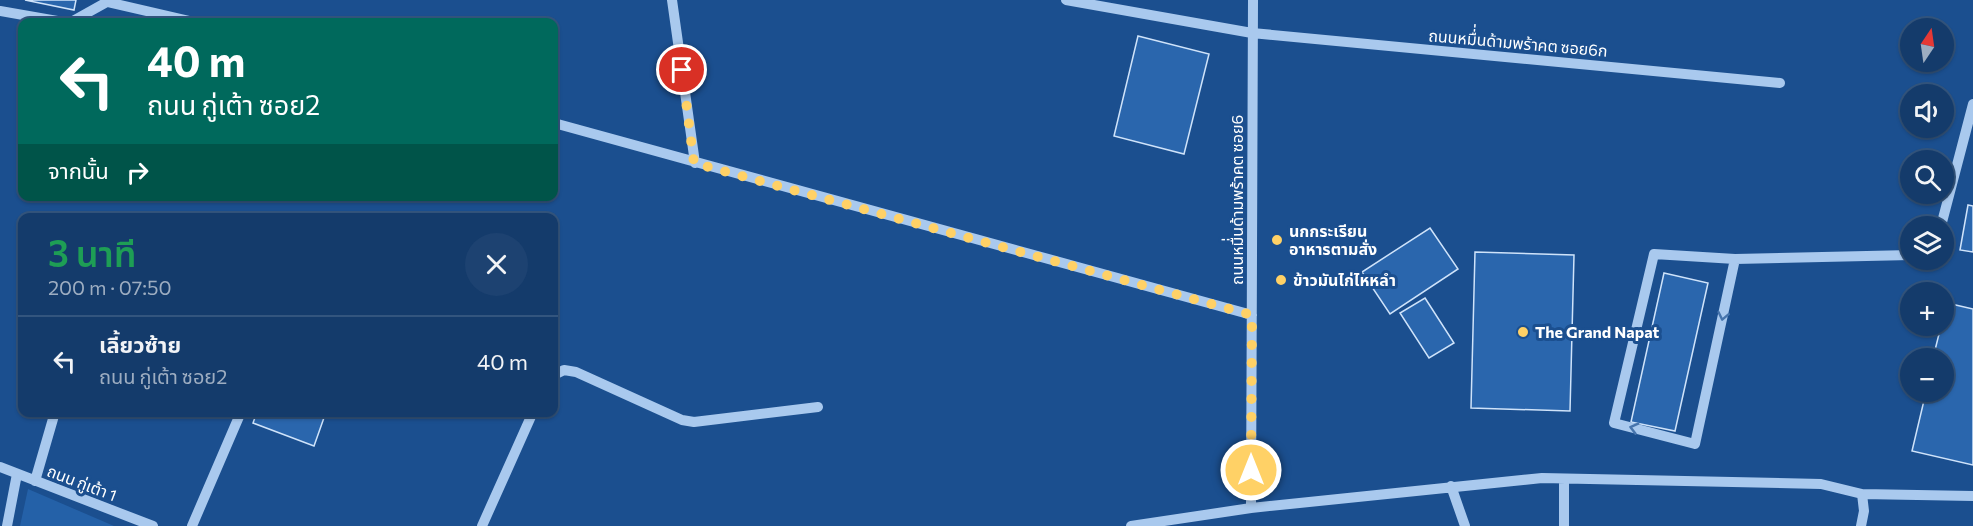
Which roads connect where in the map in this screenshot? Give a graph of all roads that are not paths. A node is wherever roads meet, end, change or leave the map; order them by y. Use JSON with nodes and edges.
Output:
{"nodes":[{"id":1,"x":672,"y":0,"type":"edge"},
{"id":2,"x":1066,"y":0,"type":"edge"},
{"id":3,"x":1253,"y":0,"type":"edge"},
{"id":4,"x":107,"y":1,"type":"edge"},
{"id":5,"x":0,"y":11,"type":"edge"},
{"id":6,"x":144,"y":11,"type":"junction"},
{"id":7,"x":40,"y":18,"type":"edge"},
{"id":8,"x":78,"y":18,"type":"edge"},
{"id":9,"x":143,"y":18,"type":"edge"},
{"id":10,"x":176,"y":18,"type":"edge"},
{"id":11,"x":1252,"y":33,"type":"junction"},
{"id":12,"x":1780,"y":82,"type":"dead end"},
{"id":13,"x":1973,"y":104,"type":"edge"},
{"id":14,"x":558,"y":124,"type":"edge"},
{"id":15,"x":694,"y":163,"type":"junction"},
{"id":16,"x":1944,"y":216,"type":"edge"},
{"id":17,"x":1900,"y":255,"type":"edge"},
{"id":18,"x":1735,"y":259,"type":"junction"},
{"id":19,"x":1252,"y":315,"type":"junction"},
{"id":20,"x":558,"y":373,"type":"edge"},
{"id":21,"x":818,"y":407,"type":"dead end"},
{"id":22,"x":54,"y":417,"type":"edge"},
{"id":23,"x":239,"y":417,"type":"edge"},
{"id":24,"x":531,"y":417,"type":"edge"},
{"id":25,"x":0,"y":467,"type":"edge"},
{"id":26,"x":17,"y":474,"type":"junction"},
{"id":27,"x":1564,"y":479,"type":"junction"},
{"id":28,"x":35,"y":481,"type":"junction"},
{"id":29,"x":1451,"y":486,"type":"junction"},
{"id":30,"x":1862,"y":494,"type":"junction"},
{"id":31,"x":1973,"y":496,"type":"edge"},
{"id":32,"x":1251,"y":508,"type":"junction"},
{"id":33,"x":7,"y":526,"type":"edge"},
{"id":34,"x":153,"y":526,"type":"edge"},
{"id":35,"x":192,"y":526,"type":"edge"},
{"id":36,"x":482,"y":526,"type":"edge"},
{"id":37,"x":1131,"y":526,"type":"edge"},
{"id":38,"x":1465,"y":526,"type":"edge"},
{"id":39,"x":1564,"y":526,"type":"edge"},
{"id":40,"x":1861,"y":526,"type":"edge"}],
"edges":[{"from":1,"to":15,"type":"street"},
{"from":2,"to":11,"type":"street","name":"ถนนหมื่่นด้ามพร้าคต ซอย6ก"},
{"from":3,"to":11,"type":"street","name":"ถนนหมื่่นด้ามพร้าคต ซอย6"},
{"from":4,"to":6,"type":"street"},
{"from":4,"to":8,"type":"street"},
{"from":5,"to":7,"type":"street"},
{"from":6,"to":9,"type":"street"},
{"from":6,"to":10,"type":"street"},
{"from":11,"to":12,"type":"street","name":"ถนนหมื่่นด้ามพร้าคต ซอย6ก"},
{"from":11,"to":19,"type":"street","name":"ถนนหมื่่นด้ามพร้าคต ซอย6"},
{"from":13,"to":16,"type":"street"},
{"from":14,"to":15,"type":"street"},
{"from":15,"to":19,"type":"street"},
{"from":17,"to":18,"type":"street"},
{"from":18,"to":18,"type":"street","one_way":true},
{"from":19,"to":32,"type":"street","name":"ถนนหมื่่นด้ามพร้าคต ซอย6"},
{"from":20,"to":21,"type":"street"},
{"from":22,"to":28,"type":"street"},
{"from":23,"to":35,"type":"street"},
{"from":24,"to":36,"type":"street"},
{"from":25,"to":26,"type":"street","name":"ถนน กู่เต้า 1"},
{"from":26,"to":28,"type":"street","name":"ถนน กู่เต้า 1"},
{"from":26,"to":33,"type":"street"},
{"from":27,"to":29,"type":"street"},
{"from":27,"to":30,"type":"street"},
{"from":27,"to":39,"type":"street"},
{"from":28,"to":34,"type":"street","name":"ถนน กู่เต้า 1"},
{"from":29,"to":32,"type":"street"},
{"from":29,"to":38,"type":"street"},
{"from":30,"to":31,"type":"street"},
{"from":30,"to":40,"type":"street"},
{"from":32,"to":37,"type":"street"}]}
